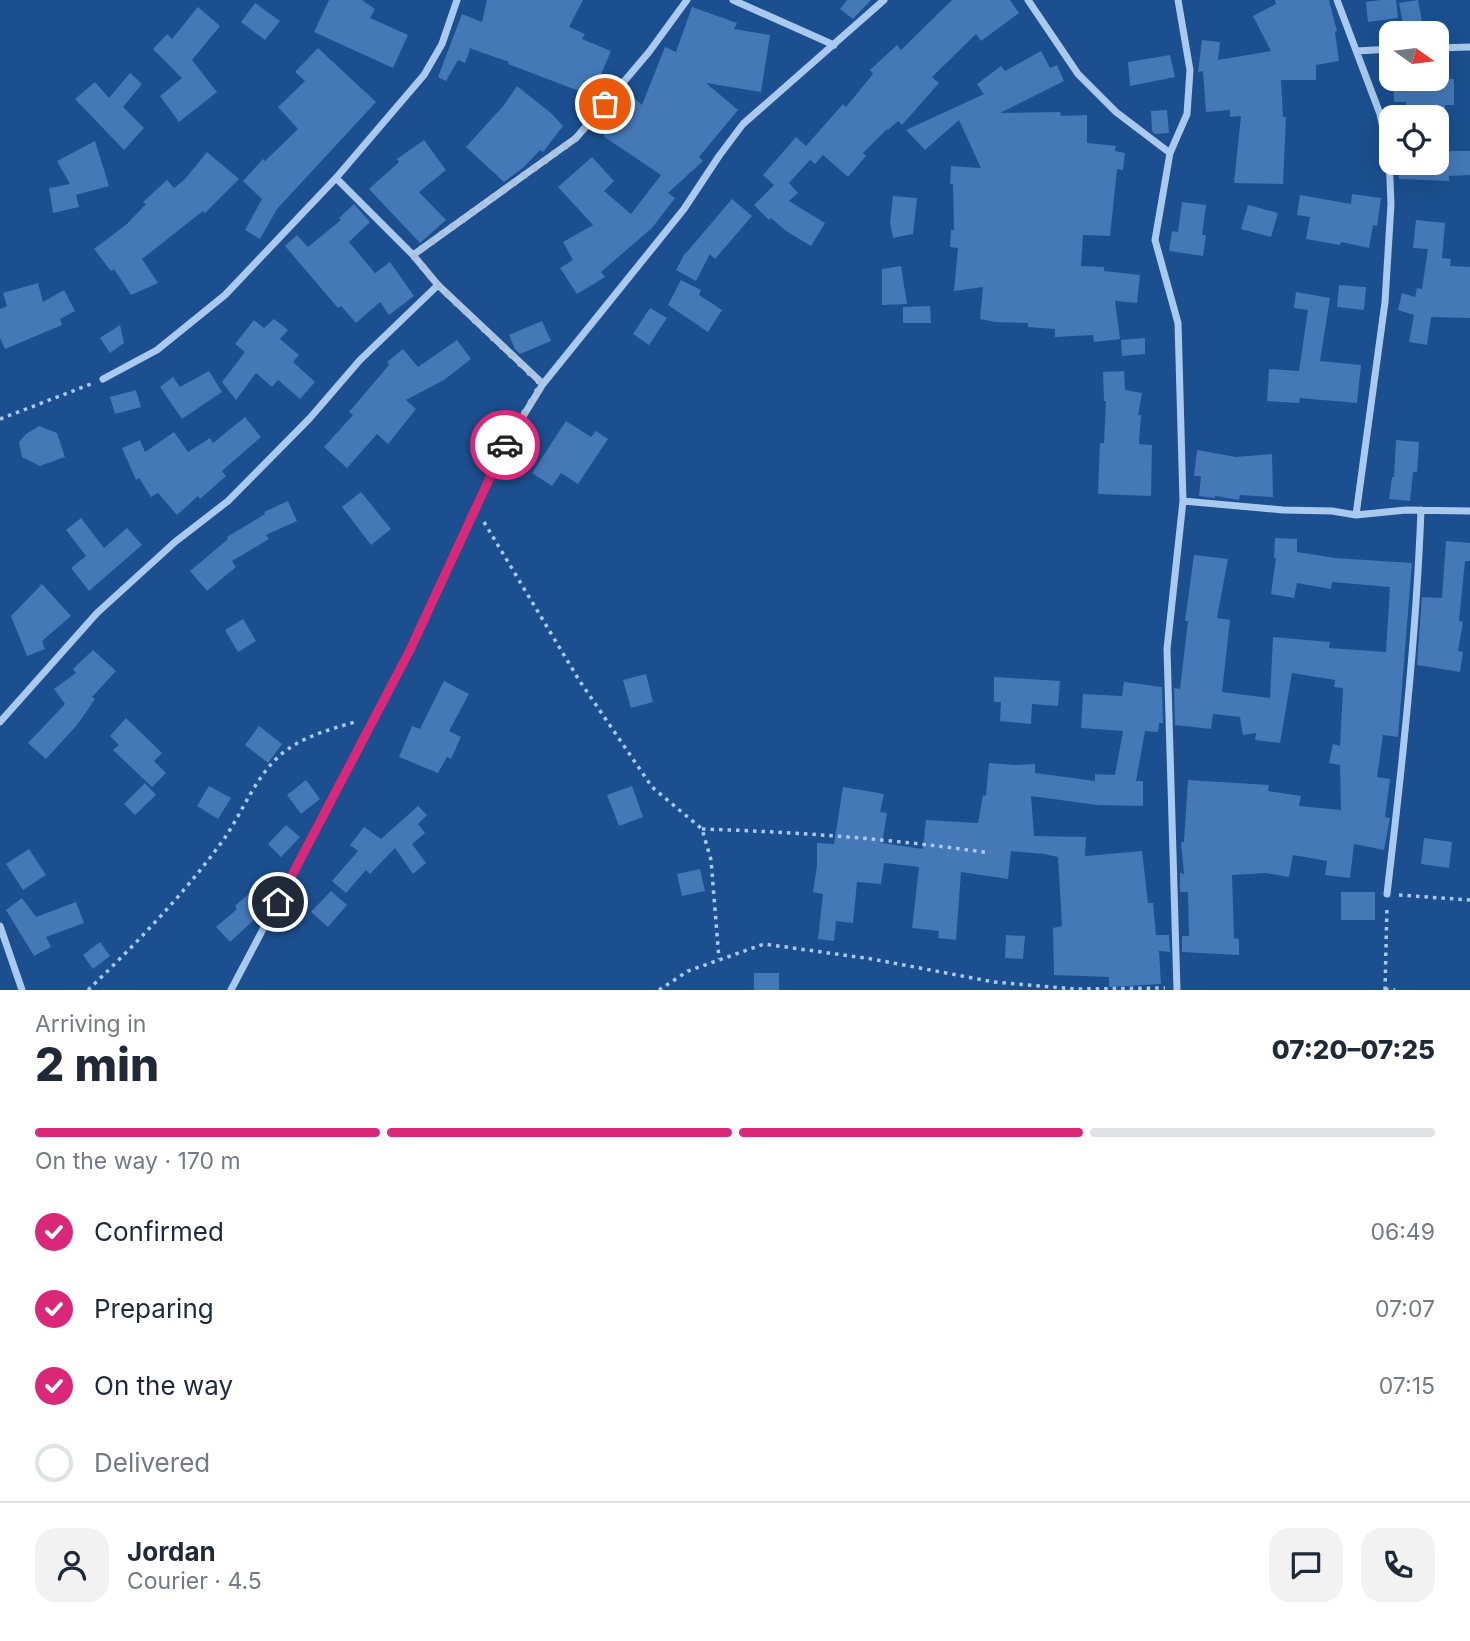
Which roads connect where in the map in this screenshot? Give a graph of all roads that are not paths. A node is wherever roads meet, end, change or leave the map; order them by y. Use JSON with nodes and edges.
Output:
{"nodes":[{"id":1,"x":457,"y":0,"type":"edge"},
{"id":2,"x":687,"y":0,"type":"edge"},
{"id":3,"x":733,"y":0,"type":"edge"},
{"id":4,"x":884,"y":0,"type":"edge"},
{"id":5,"x":1028,"y":0,"type":"edge"},
{"id":6,"x":1178,"y":0,"type":"edge"},
{"id":7,"x":1337,"y":0,"type":"edge"},
{"id":8,"x":834,"y":45,"type":"junction"},
{"id":9,"x":1470,"y":47,"type":"edge"},
{"id":10,"x":1449,"y":48,"type":"edge"},
{"id":11,"x":1379,"y":50,"type":"edge"},
{"id":12,"x":1357,"y":51,"type":"junction"},
{"id":13,"x":1170,"y":153,"type":"junction"},
{"id":14,"x":336,"y":178,"type":"junction"},
{"id":15,"x":413,"y":255,"type":"junction"},
{"id":16,"x":438,"y":285,"type":"junction"},
{"id":17,"x":103,"y":379,"type":"road end"},
{"id":18,"x":542,"y":384,"type":"junction"},
{"id":19,"x":1183,"y":501,"type":"junction"},
{"id":20,"x":1421,"y":510,"type":"junction"},
{"id":21,"x":1470,"y":511,"type":"edge"},
{"id":22,"x":1356,"y":515,"type":"junction"},
{"id":23,"x":0,"y":722,"type":"edge"},
{"id":24,"x":1387,"y":894,"type":"road end"},
{"id":25,"x":0,"y":926,"type":"edge"},
{"id":26,"x":1177,"y":989,"type":"edge"},
{"id":27,"x":22,"y":990,"type":"edge"},
{"id":28,"x":231,"y":990,"type":"edge"}],
"edges":[{"from":1,"to":14,"type":"street"},
{"from":2,"to":15,"type":"street"},
{"from":3,"to":8,"type":"street"},
{"from":4,"to":8,"type":"street"},
{"from":5,"to":13,"type":"street"},
{"from":6,"to":13,"type":"street"},
{"from":7,"to":12,"type":"street"},
{"from":8,"to":18,"type":"street"},
{"from":9,"to":10,"type":"street"},
{"from":11,"to":12,"type":"street"},
{"from":12,"to":22,"type":"street"},
{"from":13,"to":19,"type":"street"},
{"from":14,"to":15,"type":"street"},
{"from":14,"to":17,"type":"street"},
{"from":15,"to":16,"type":"street"},
{"from":16,"to":18,"type":"street"},
{"from":16,"to":23,"type":"street"},
{"from":18,"to":28,"type":"street"},
{"from":19,"to":22,"type":"street"},
{"from":19,"to":26,"type":"street"},
{"from":20,"to":21,"type":"street"},
{"from":20,"to":22,"type":"street"},
{"from":20,"to":24,"type":"street"},
{"from":25,"to":27,"type":"street"}]}
